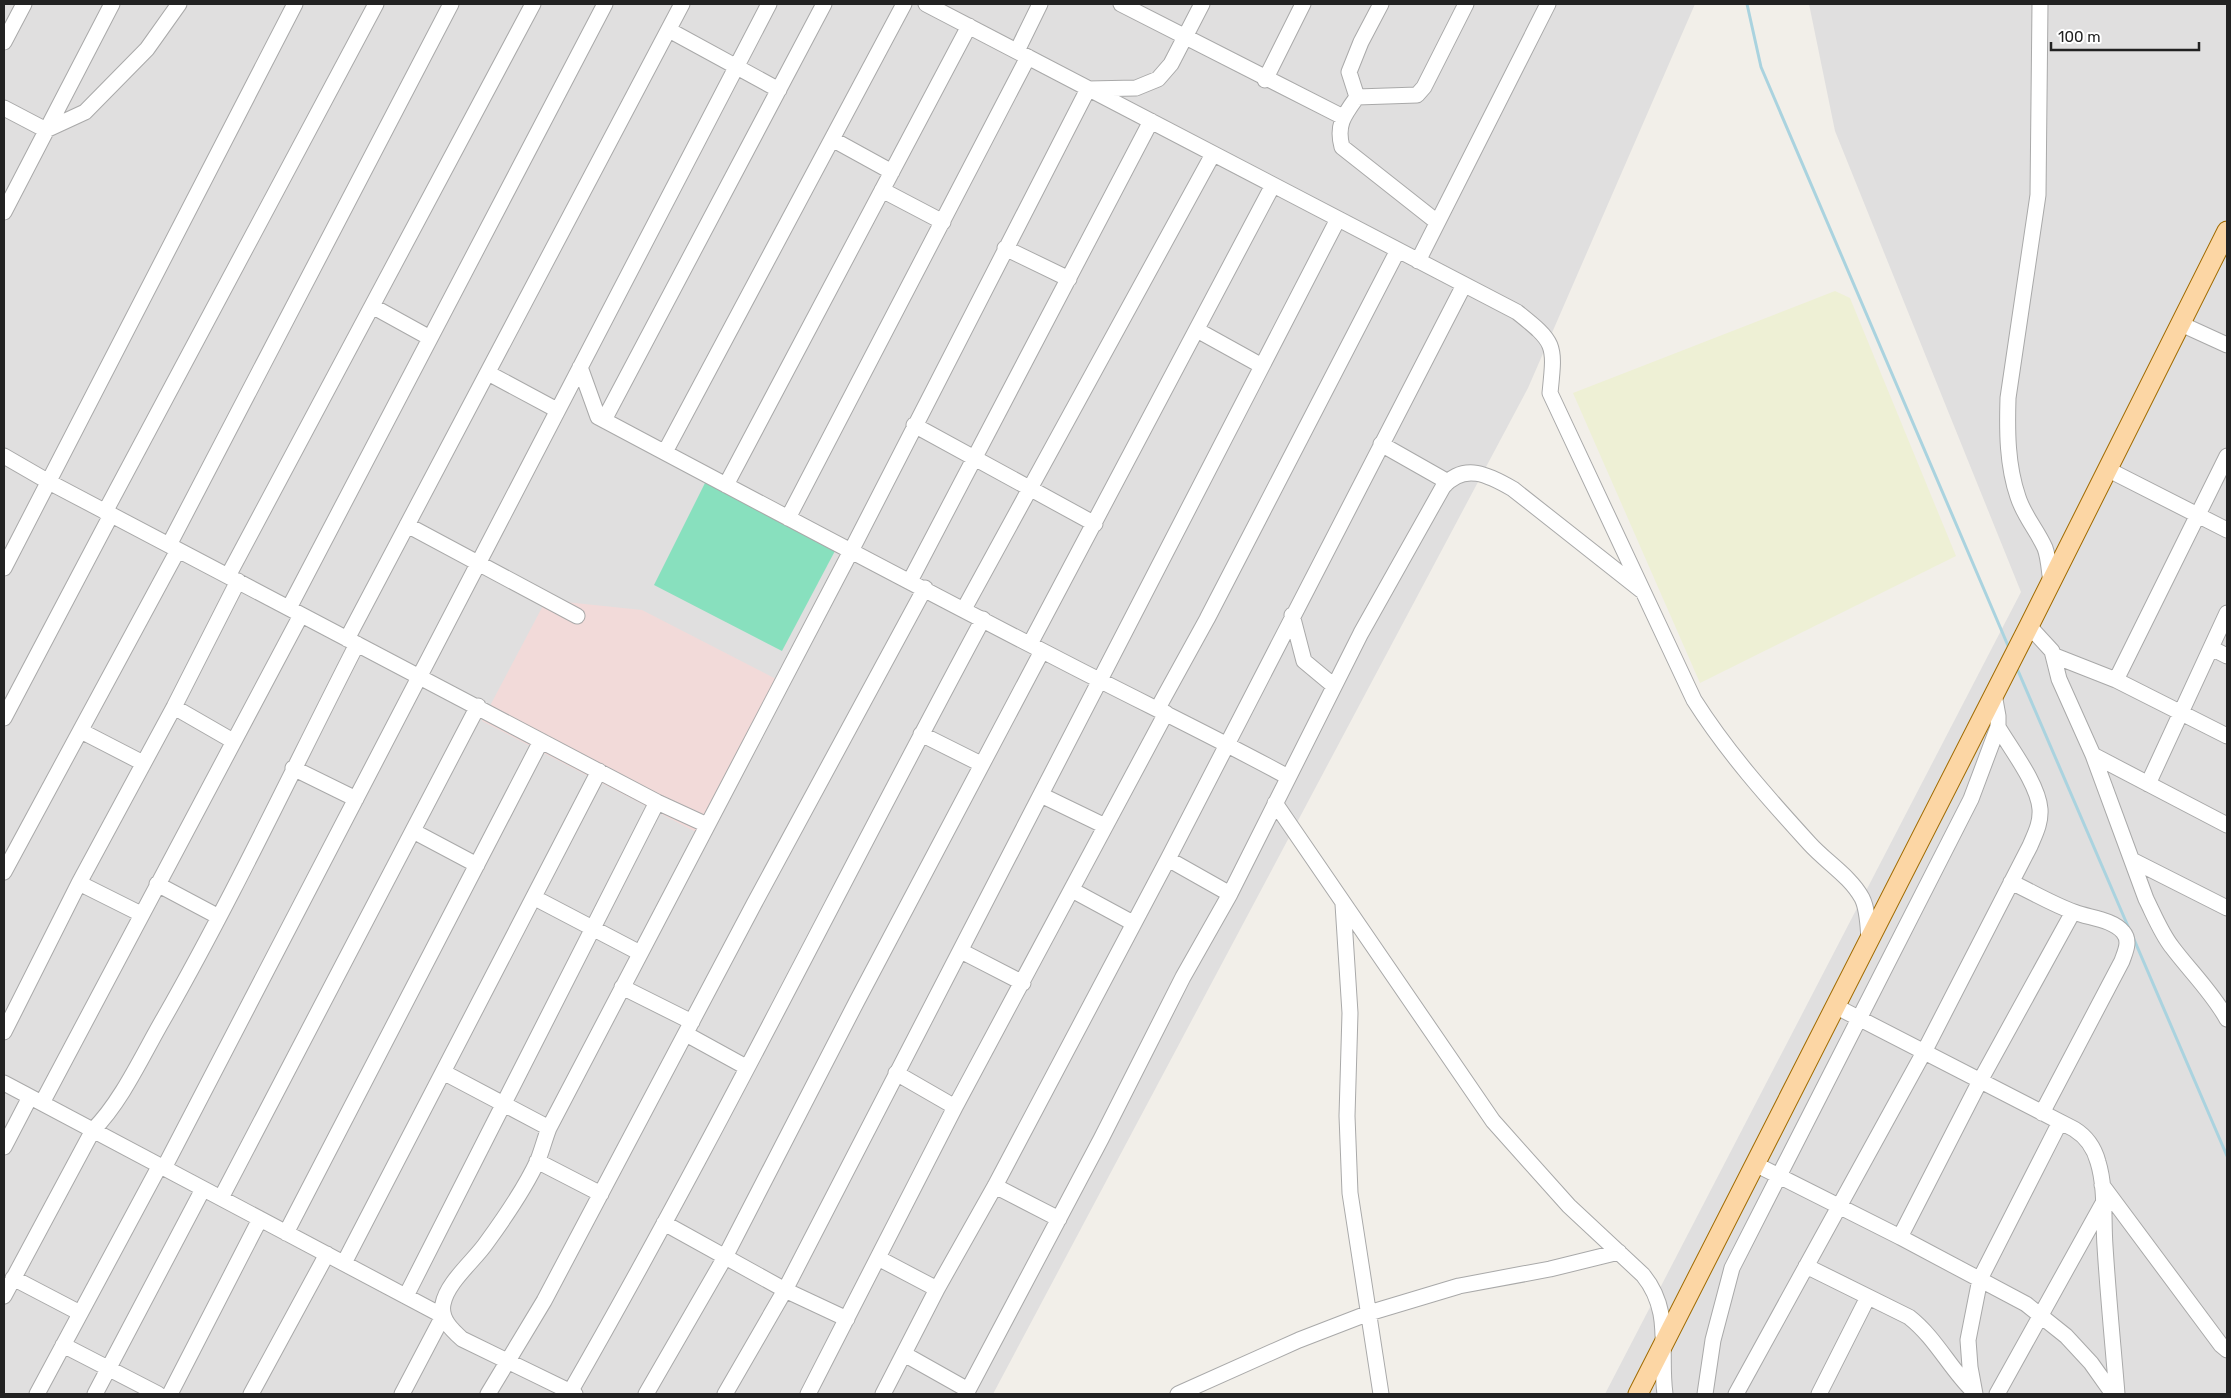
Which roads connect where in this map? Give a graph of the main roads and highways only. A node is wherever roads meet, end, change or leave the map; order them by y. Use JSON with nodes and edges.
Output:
{"nodes":[{"id":1,"x":2227,"y":231,"type":"edge"},
{"id":2,"x":1638,"y":1394,"type":"edge"}],
"edges":[{"from":1,"to":2,"type":"main road"}]}
